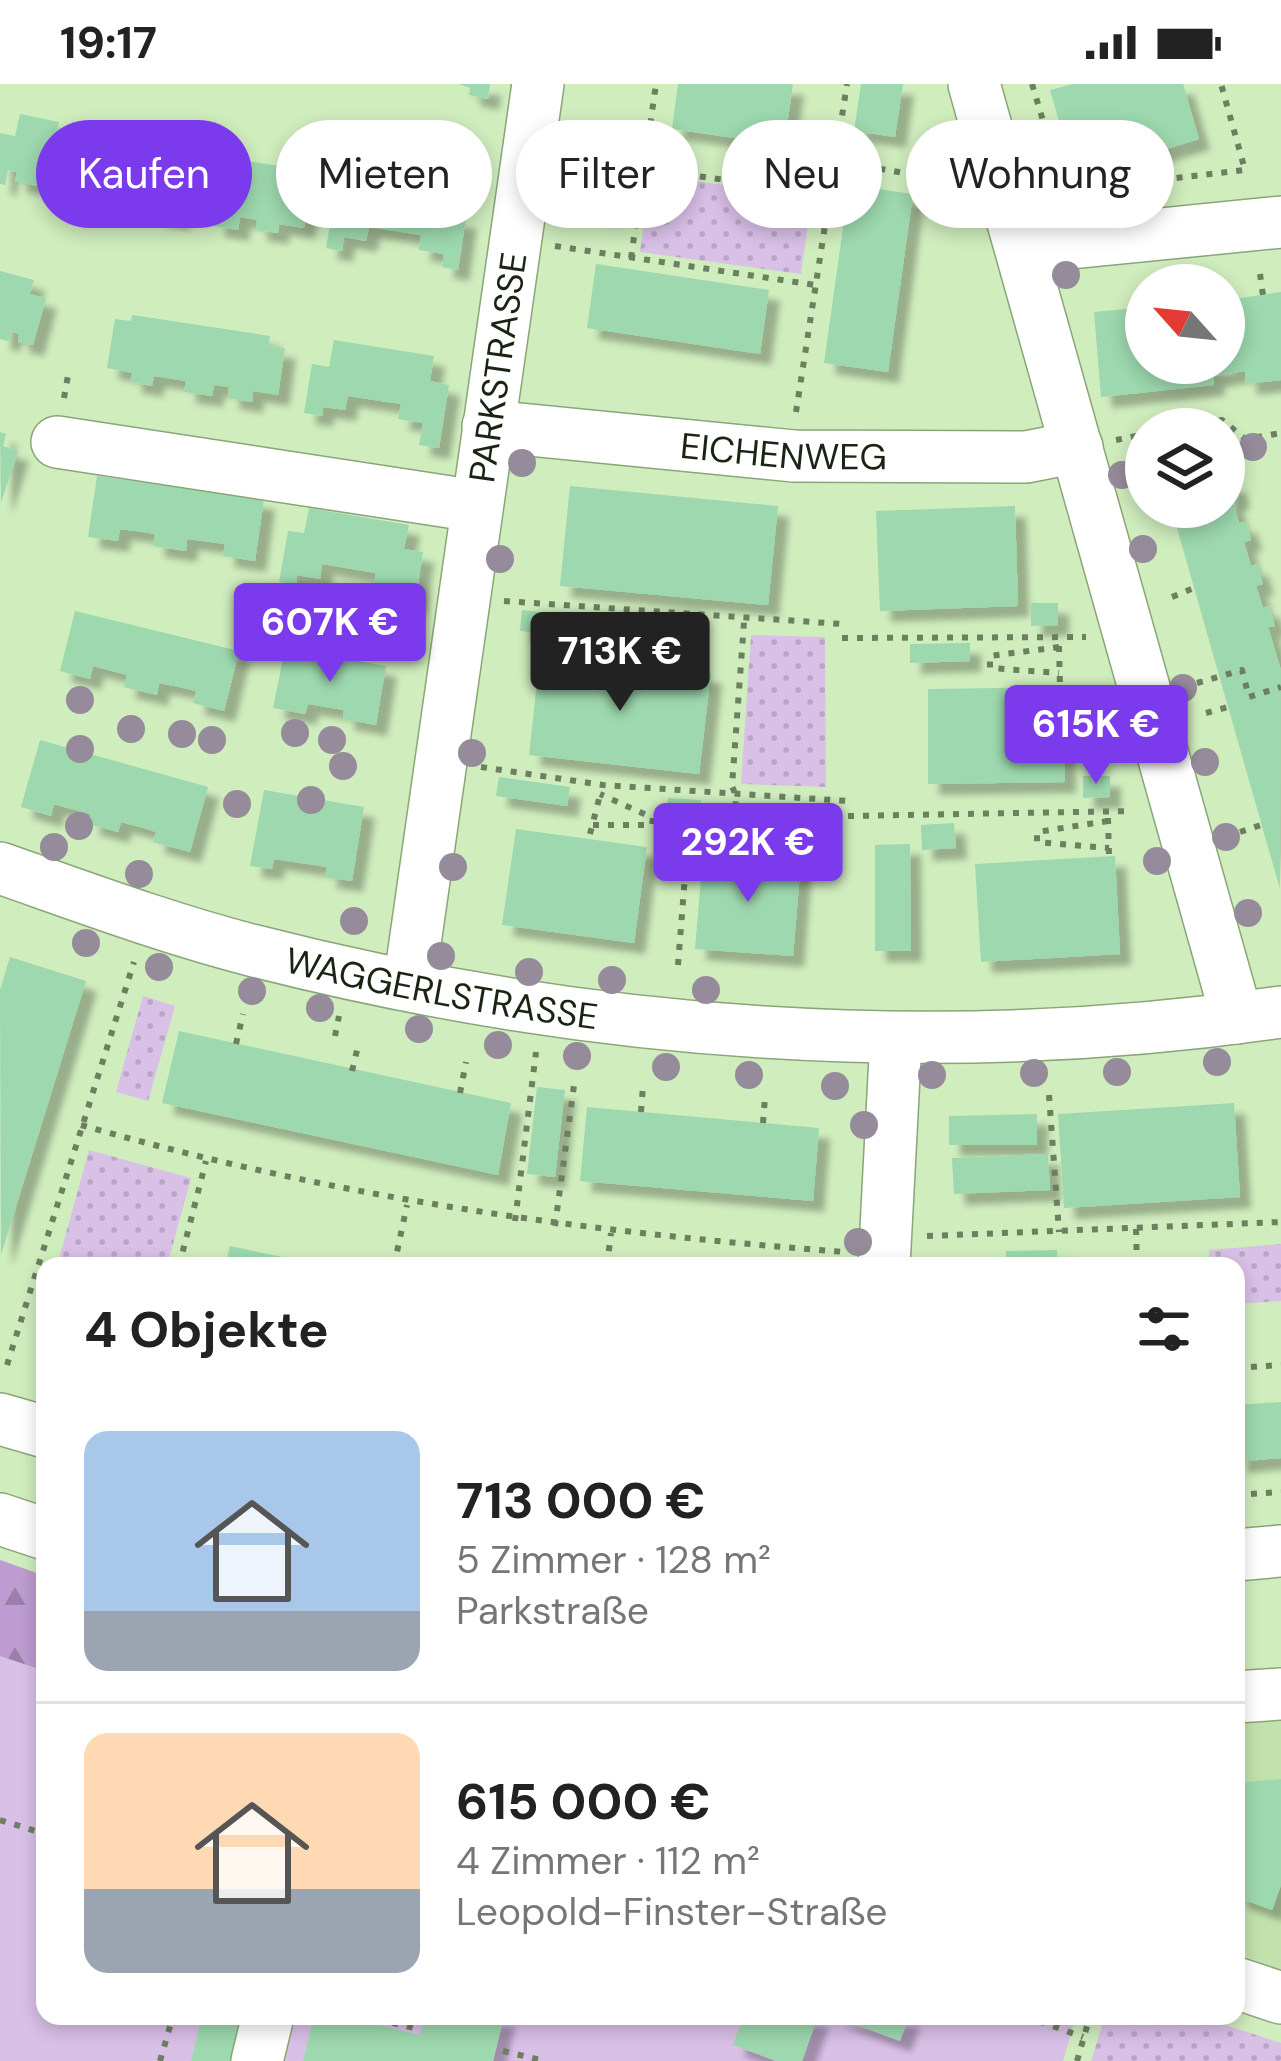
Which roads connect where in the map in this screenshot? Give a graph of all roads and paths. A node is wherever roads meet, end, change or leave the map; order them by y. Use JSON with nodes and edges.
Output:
{"nodes":[{"id":1,"x":538,"y":84,"type":"edge"},
{"id":2,"x":656,"y":84,"type":"edge"},
{"id":3,"x":847,"y":84,"type":"edge"},
{"id":4,"x":974,"y":84,"type":"edge"},
{"id":5,"x":1032,"y":84,"type":"edge"},
{"id":6,"x":1221,"y":84,"type":"edge"},
{"id":7,"x":533,"y":120,"type":"edge"},
{"id":8,"x":651,"y":120,"type":"edge"},
{"id":9,"x":841,"y":120,"type":"edge"},
{"id":10,"x":1281,"y":222,"type":"edge"},
{"id":11,"x":518,"y":228,"type":"edge"},
{"id":12,"x":635,"y":228,"type":"edge"},
{"id":13,"x":825,"y":228,"type":"edge"},
{"id":14,"x":516,"y":240,"type":"junction"},
{"id":15,"x":1021,"y":248,"type":"junction"},
{"id":16,"x":631,"y":257,"type":"junction"},
{"id":17,"x":1260,"y":274,"type":"dead end"},
{"id":18,"x":816,"y":285,"type":"junction"},
{"id":19,"x":1263,"y":295,"type":"dead end"},
{"id":20,"x":69,"y":370,"type":"dead end"},
{"id":21,"x":60,"y":420,"type":"joint"},
{"id":22,"x":488,"y":426,"type":"junction"},
{"id":23,"x":1281,"y":433,"type":"edge"},
{"id":24,"x":1245,"y":439,"type":"edge"},
{"id":25,"x":1078,"y":446,"type":"junction"},
{"id":26,"x":794,"y":456,"type":"junction"},
{"id":27,"x":476,"y":506,"type":"junction"},
{"id":28,"x":1194,"y":588,"type":"dead end"},
{"id":29,"x":463,"y":596,"type":"junction"},
{"id":30,"x":1172,"y":597,"type":"dead end"},
{"id":31,"x":625,"y":618,"type":"junction"},
{"id":32,"x":744,"y":622,"type":"junction"},
{"id":33,"x":842,"y":624,"type":"dead end"},
{"id":34,"x":1058,"y":637,"type":"junction"},
{"id":35,"x":1131,"y":637,"type":"junction"},
{"id":36,"x":842,"y":638,"type":"dead end"},
{"id":37,"x":1059,"y":647,"type":"junction"},
{"id":38,"x":1059,"y":674,"type":"junction"},
{"id":39,"x":1197,"y":683,"type":"dead end"},
{"id":40,"x":1060,"y":687,"type":"dead end"},
{"id":41,"x":1281,"y":688,"type":"edge"},
{"id":42,"x":1228,"y":707,"type":"dead end"},
{"id":43,"x":1206,"y":713,"type":"dead end"},
{"id":44,"x":438,"y":762,"type":"junction"},
{"id":45,"x":602,"y":789,"type":"junction"},
{"id":46,"x":736,"y":796,"type":"junction"},
{"id":47,"x":848,"y":801,"type":"dead end"},
{"id":48,"x":735,"y":808,"type":"junction"},
{"id":49,"x":1180,"y":809,"type":"junction"},
{"id":50,"x":1108,"y":811,"type":"junction"},
{"id":51,"x":848,"y":816,"type":"dead end"},
{"id":52,"x":1108,"y":821,"type":"junction"},
{"id":53,"x":1262,"y":825,"type":"dead end"},
{"id":54,"x":734,"y":828,"type":"junction"},
{"id":55,"x":1240,"y":832,"type":"dead end"},
{"id":56,"x":0,"y":868,"type":"edge"},
{"id":57,"x":678,"y":965,"type":"dead end"},
{"id":58,"x":127,"y":979,"type":"dead end"},
{"id":59,"x":409,"y":985,"type":"junction"},
{"id":60,"x":243,"y":1014,"type":"dead end"},
{"id":61,"x":1259,"y":1015,"type":"edge"},
{"id":62,"x":896,"y":1038,"type":"junction"},
{"id":63,"x":359,"y":1042,"type":"dead end"},
{"id":64,"x":236,"y":1044,"type":"dead end"},
{"id":65,"x":466,"y":1062,"type":"dead end"},
{"id":66,"x":352,"y":1071,"type":"dead end"},
{"id":67,"x":533,"y":1072,"type":"dead end"},
{"id":68,"x":575,"y":1078,"type":"dead end"},
{"id":69,"x":644,"y":1086,"type":"dead end"},
{"id":70,"x":460,"y":1093,"type":"dead end"},
{"id":71,"x":1049,"y":1095,"type":"dead end"},
{"id":72,"x":765,"y":1097,"type":"dead end"},
{"id":73,"x":641,"y":1112,"type":"dead end"},
{"id":74,"x":763,"y":1123,"type":"dead end"},
{"id":75,"x":82,"y":1125,"type":"junction"},
{"id":76,"x":206,"y":1161,"type":"junction"},
{"id":77,"x":407,"y":1204,"type":"junction"},
{"id":78,"x":515,"y":1221,"type":"junction"},
{"id":79,"x":1281,"y":1222,"type":"edge"},
{"id":80,"x":555,"y":1226,"type":"junction"},
{"id":81,"x":1136,"y":1229,"type":"junction"},
{"id":82,"x":1059,"y":1232,"type":"junction"},
{"id":83,"x":610,"y":1233,"type":"junction"},
{"id":84,"x":898,"y":1252,"type":"edge"},
{"id":85,"x":41,"y":1257,"type":"edge"},
{"id":86,"x":181,"y":1257,"type":"edge"},
{"id":87,"x":396,"y":1257,"type":"edge"},
{"id":88,"x":608,"y":1257,"type":"edge"},
{"id":89,"x":1137,"y":1257,"type":"edge"},
{"id":90,"x":36,"y":1272,"type":"edge"},
{"id":91,"x":7,"y":1365,"type":"dead end"},
{"id":92,"x":1281,"y":1365,"type":"edge"},
{"id":93,"x":1245,"y":1367,"type":"edge"},
{"id":94,"x":0,"y":1419,"type":"edge"},
{"id":95,"x":36,"y":1429,"type":"edge"},
{"id":96,"x":1281,"y":1492,"type":"edge"},
{"id":97,"x":1245,"y":1494,"type":"edge"},
{"id":98,"x":0,"y":1519,"type":"edge"},
{"id":99,"x":36,"y":1531,"type":"edge"},
{"id":100,"x":1281,"y":1550,"type":"edge"},
{"id":101,"x":1245,"y":1554,"type":"edge"},
{"id":102,"x":1281,"y":1694,"type":"edge"},
{"id":103,"x":1245,"y":1696,"type":"edge"},
{"id":104,"x":0,"y":1820,"type":"edge"},
{"id":105,"x":36,"y":1831,"type":"edge"},
{"id":106,"x":1245,"y":1987,"type":"edge"},
{"id":107,"x":1281,"y":1999,"type":"edge"},
{"id":108,"x":170,"y":2025,"type":"edge"},
{"id":109,"x":266,"y":2025,"type":"edge"},
{"id":110,"x":401,"y":2025,"type":"edge"},
{"id":111,"x":1050,"y":2025,"type":"edge"},
{"id":112,"x":1087,"y":2025,"type":"edge"},
{"id":113,"x":414,"y":2028,"type":"dead end"},
{"id":114,"x":1084,"y":2037,"type":"junction"},
{"id":115,"x":503,"y":2051,"type":"dead end"},
{"id":116,"x":160,"y":2061,"type":"edge"},
{"id":117,"x":257,"y":2061,"type":"edge"},
{"id":118,"x":544,"y":2061,"type":"edge"},
{"id":119,"x":1076,"y":2061,"type":"edge"}],
"edges":[{"from":1,"to":7,"type":"street","name":"PARKSTRASSE"},
{"from":2,"to":8,"type":"path"},
{"from":3,"to":9,"type":"path"},
{"from":4,"to":15,"type":"street"},
{"from":5,"to":6,"type":"path"},
{"from":10,"to":15,"type":"street"},
{"from":11,"to":14,"type":"street","name":"PARKSTRASSE"},
{"from":12,"to":16,"type":"path"},
{"from":13,"to":18,"type":"path"},
{"from":14,"to":16,"type":"path"},
{"from":14,"to":22,"type":"street","name":"PARKSTRASSE"},
{"from":15,"to":25,"type":"street"},
{"from":16,"to":18,"type":"path"},
{"from":17,"to":19,"type":"path"},
{"from":18,"to":26,"type":"path"},
{"from":20,"to":21,"type":"path"},
{"from":21,"to":27,"type":"street","name":"PARKSTRASSE"},
{"from":22,"to":26,"type":"street","name":"EICHENWEG"},
{"from":22,"to":27,"type":"street","name":"PARKSTRASSE"},
{"from":23,"to":24,"type":"path"},
{"from":25,"to":26,"type":"street","name":"EICHENWEG"},
{"from":25,"to":35,"type":"street"},
{"from":27,"to":29,"type":"street","name":"PARKSTRASSE"},
{"from":28,"to":30,"type":"path"},
{"from":29,"to":31,"type":"path"},
{"from":29,"to":44,"type":"street","name":"PARKSTRASSE"},
{"from":31,"to":31,"type":"path"},
{"from":31,"to":32,"type":"path"},
{"from":32,"to":33,"type":"path"},
{"from":32,"to":46,"type":"path"},
{"from":34,"to":35,"type":"path"},
{"from":34,"to":36,"type":"path"},
{"from":34,"to":37,"type":"path"},
{"from":35,"to":49,"type":"street"},
{"from":37,"to":38,"type":"path"},
{"from":37,"to":38,"type":"path"},
{"from":38,"to":40,"type":"path"},
{"from":39,"to":41,"type":"path"},
{"from":42,"to":43,"type":"path"},
{"from":44,"to":45,"type":"path"},
{"from":44,"to":59,"type":"street","name":"PARKSTRASSE"},
{"from":45,"to":45,"type":"path"},
{"from":45,"to":46,"type":"path"},
{"from":46,"to":47,"type":"path"},
{"from":46,"to":48,"type":"path"},
{"from":48,"to":54,"type":"path"},
{"from":48,"to":54,"type":"path"},
{"from":49,"to":50,"type":"path"},
{"from":49,"to":61,"type":"street"},
{"from":50,"to":51,"type":"path"},
{"from":50,"to":52,"type":"path"},
{"from":52,"to":52,"type":"path"},
{"from":53,"to":55,"type":"path"},
{"from":54,"to":57,"type":"path"},
{"from":56,"to":59,"type":"street","name":"WAGGERLSTRASSE"},
{"from":58,"to":75,"type":"path"},
{"from":59,"to":62,"type":"street","name":"WAGGERLSTRASSE"},
{"from":60,"to":64,"type":"path"},
{"from":61,"to":62,"type":"street","name":"WAGGERLSTRASSE"},
{"from":62,"to":84,"type":"street"},
{"from":63,"to":66,"type":"path"},
{"from":65,"to":70,"type":"path"},
{"from":67,"to":78,"type":"path"},
{"from":68,"to":80,"type":"path"},
{"from":69,"to":73,"type":"path"},
{"from":71,"to":82,"type":"path"},
{"from":72,"to":74,"type":"path"},
{"from":75,"to":76,"type":"path"},
{"from":75,"to":85,"type":"path"},
{"from":76,"to":77,"type":"path"},
{"from":76,"to":86,"type":"path"},
{"from":77,"to":78,"type":"path"},
{"from":77,"to":87,"type":"path"},
{"from":78,"to":80,"type":"path"},
{"from":79,"to":81,"type":"path"},
{"from":80,"to":83,"type":"path"},
{"from":81,"to":82,"type":"path"},
{"from":81,"to":89,"type":"path"},
{"from":82,"to":84,"type":"path"},
{"from":83,"to":84,"type":"path"},
{"from":83,"to":88,"type":"path"},
{"from":90,"to":91,"type":"path"},
{"from":92,"to":93,"type":"path"},
{"from":94,"to":95,"type":"street"},
{"from":96,"to":97,"type":"path"},
{"from":98,"to":99,"type":"street"},
{"from":100,"to":101,"type":"street"},
{"from":102,"to":103,"type":"street"},
{"from":104,"to":105,"type":"path"},
{"from":106,"to":107,"type":"street"},
{"from":108,"to":116,"type":"path"},
{"from":109,"to":117,"type":"street"},
{"from":110,"to":113,"type":"path"},
{"from":111,"to":114,"type":"path"},
{"from":112,"to":114,"type":"path"},
{"from":114,"to":119,"type":"path"},
{"from":115,"to":118,"type":"path"}]}
